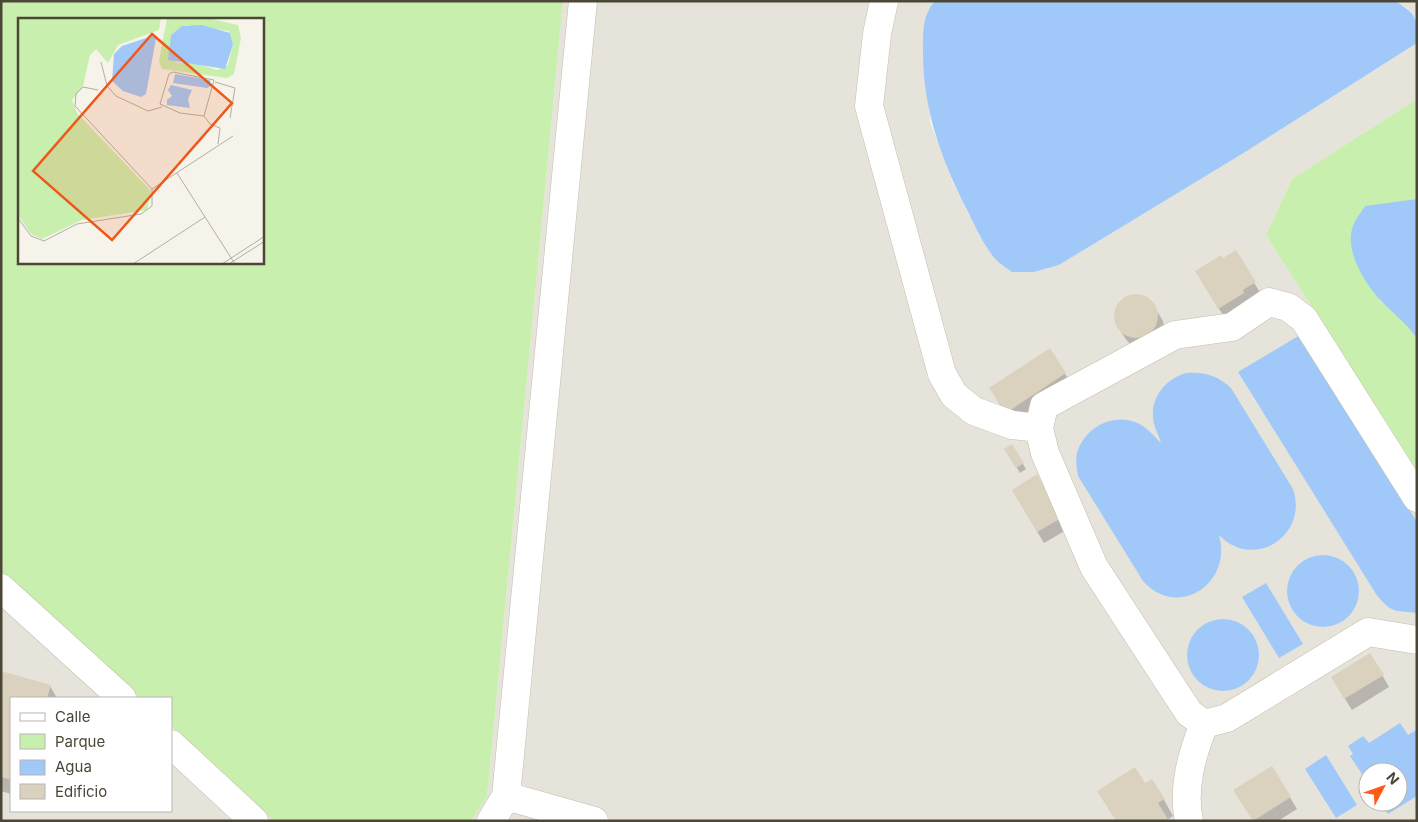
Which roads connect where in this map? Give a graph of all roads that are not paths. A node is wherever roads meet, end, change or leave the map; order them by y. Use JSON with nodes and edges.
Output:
{"nodes":[{"id":1,"x":583,"y":1,"type":"edge"},
{"id":2,"x":884,"y":1,"type":"edge"},
{"id":3,"x":1039,"y":428,"type":"junction"},
{"id":4,"x":1417,"y":498,"type":"edge"},
{"id":5,"x":1,"y":588,"type":"edge"},
{"id":6,"x":1417,"y":640,"type":"edge"},
{"id":7,"x":121,"y":697,"type":"edge"},
{"id":8,"x":1204,"y":724,"type":"junction"},
{"id":9,"x":172,"y":745,"type":"edge"},
{"id":10,"x":506,"y":796,"type":"junction"},
{"id":11,"x":254,"y":821,"type":"edge"},
{"id":12,"x":491,"y":821,"type":"edge"},
{"id":13,"x":594,"y":821,"type":"edge"},
{"id":14,"x":1188,"y":821,"type":"edge"}],
"edges":[{"from":1,"to":10,"type":"street"},
{"from":2,"to":3,"type":"street"},
{"from":3,"to":4,"type":"street"},
{"from":3,"to":8,"type":"street"},
{"from":5,"to":7,"type":"street"},
{"from":6,"to":8,"type":"street"},
{"from":8,"to":14,"type":"street"},
{"from":9,"to":11,"type":"street"},
{"from":10,"to":12,"type":"street"},
{"from":10,"to":13,"type":"street"}]}
